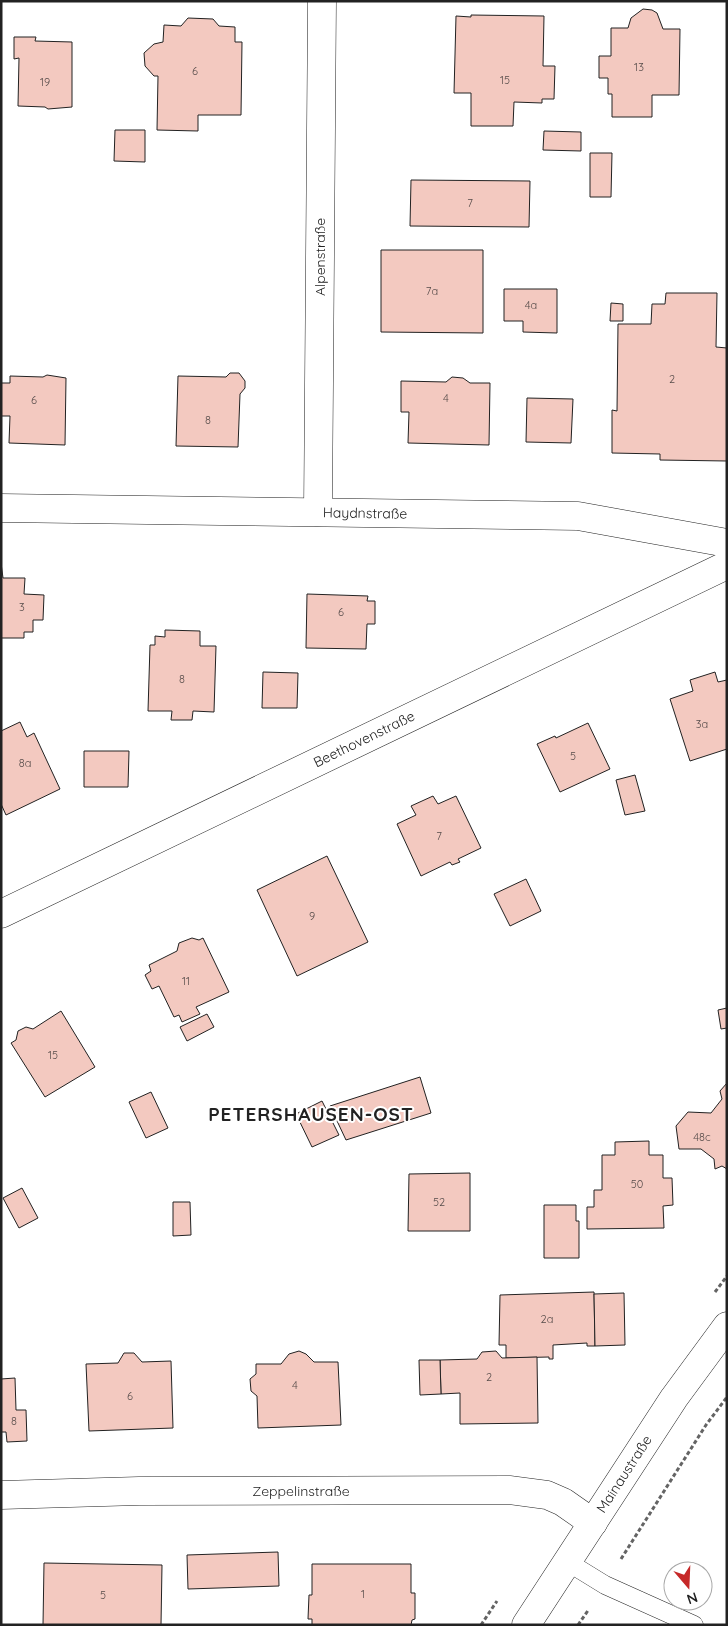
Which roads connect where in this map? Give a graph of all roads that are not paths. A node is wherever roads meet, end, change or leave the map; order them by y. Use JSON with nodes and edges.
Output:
{"nodes":[{"id":1,"x":322,"y":1,"type":"edge"},
{"id":2,"x":1,"y":508,"type":"edge"},
{"id":3,"x":318,"y":512,"type":"junction"},
{"id":4,"x":727,"y":543,"type":"edge"},
{"id":5,"x":727,"y":565,"type":"edge"},
{"id":6,"x":1,"y":914,"type":"edge"},
{"id":7,"x":727,"y":1326,"type":"edge"},
{"id":8,"x":1,"y":1495,"type":"edge"},
{"id":9,"x":593,"y":1523,"type":"junction"},
{"id":10,"x":566,"y":1561,"type":"junction"},
{"id":11,"x":526,"y":1625,"type":"edge"},
{"id":12,"x":694,"y":1625,"type":"edge"}],
"edges":[{"from":1,"to":3,"type":"street","name":"Alpenstraße"},
{"from":2,"to":3,"type":"street","name":"Haydnstraße"},
{"from":3,"to":4,"type":"street","name":"Haydnstraße"},
{"from":5,"to":6,"type":"street","name":"Beethovenstraße"},
{"from":7,"to":9,"type":"street","name":"Mainaustraße"},
{"from":8,"to":9,"type":"street","name":"Zeppelinstraße"},
{"from":9,"to":10,"type":"street","name":"Mainaustraße"},
{"from":10,"to":11,"type":"street","name":"Mainaustraße"},
{"from":10,"to":12,"type":"lane"}]}
